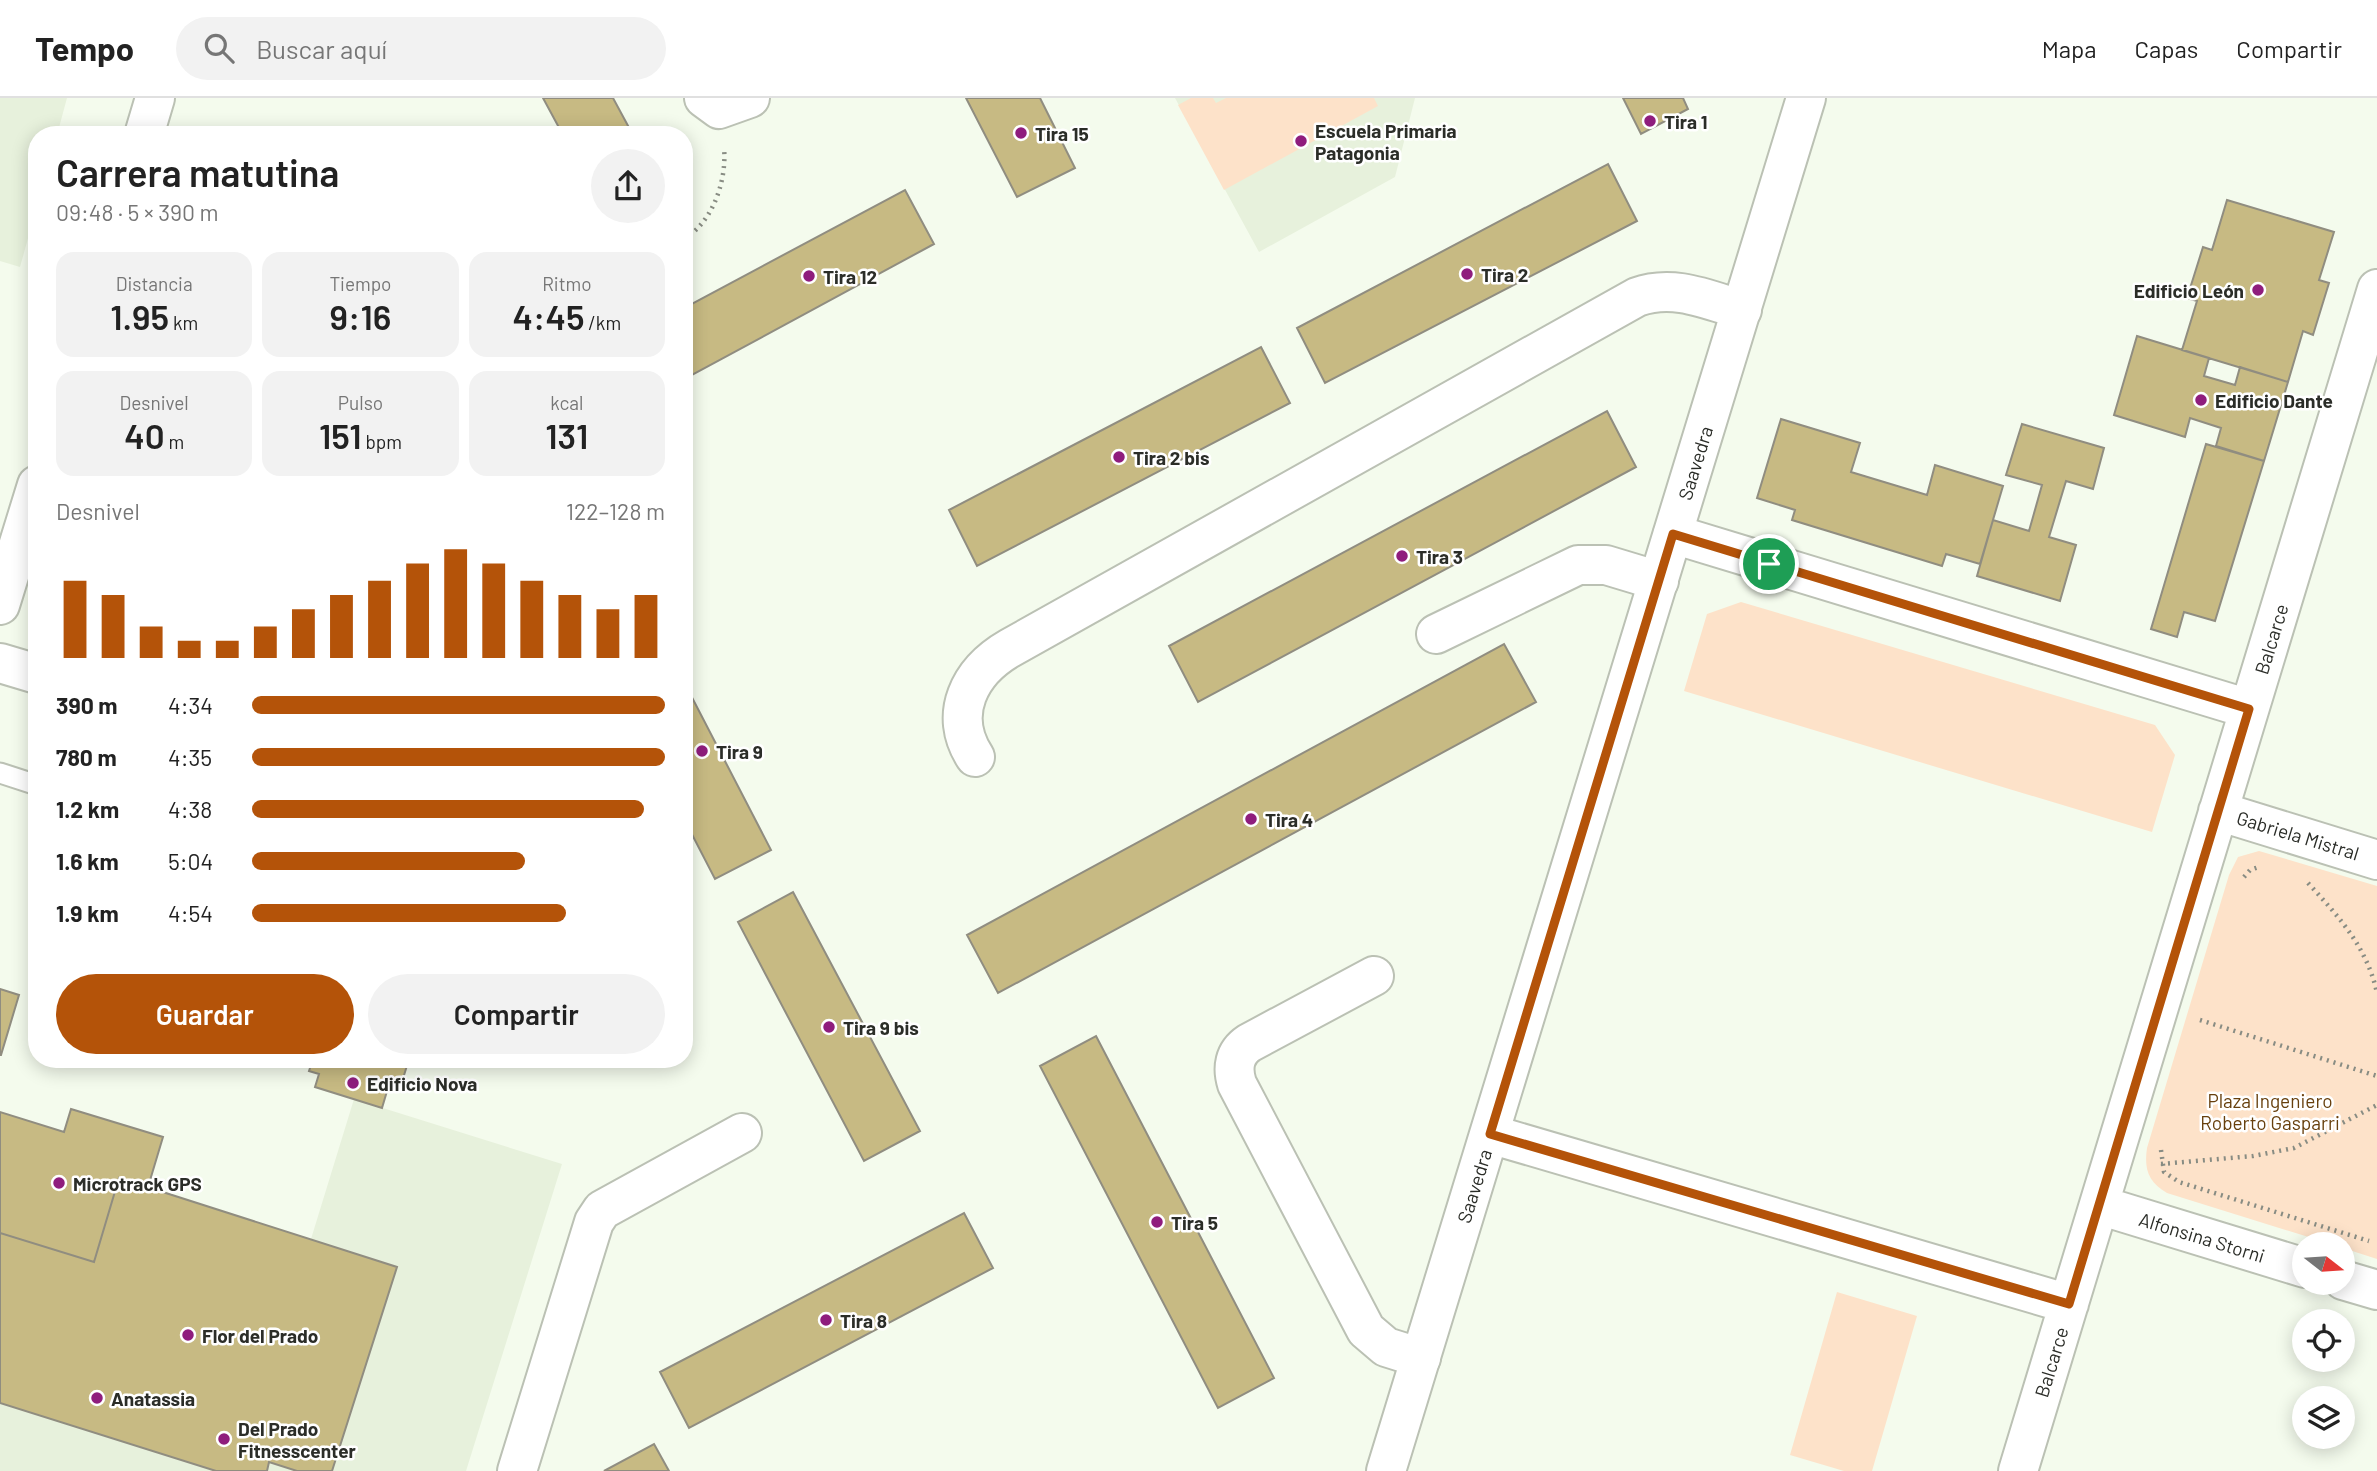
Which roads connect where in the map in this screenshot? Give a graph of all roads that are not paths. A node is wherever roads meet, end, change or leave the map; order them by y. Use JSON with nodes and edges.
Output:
{"nodes":[{"id":1,"x":155,"y":98,"type":"edge"},
{"id":2,"x":1806,"y":98,"type":"edge"},
{"id":3,"x":147,"y":126,"type":"edge"},
{"id":4,"x":2377,"y":289,"type":"edge"},
{"id":5,"x":1742,"y":310,"type":"junction"},
{"id":6,"x":28,"y":514,"type":"edge"},
{"id":7,"x":1673,"y":534,"type":"junction"},
{"id":8,"x":1659,"y":580,"type":"junction"},
{"id":9,"x":0,"y":605,"type":"edge"},
{"id":10,"x":1436,"y":634,"type":"dead end"},
{"id":11,"x":0,"y":663,"type":"edge"},
{"id":12,"x":28,"y":671,"type":"edge"},
{"id":13,"x":2249,"y":709,"type":"junction"},
{"id":14,"x":975,"y":757,"type":"dead end"},
{"id":15,"x":0,"y":773,"type":"edge"},
{"id":16,"x":28,"y":782,"type":"edge"},
{"id":17,"x":2218,"y":811,"type":"junction"},
{"id":18,"x":2377,"y":859,"type":"edge"},
{"id":19,"x":1374,"y":976,"type":"dead end"},
{"id":20,"x":742,"y":1133,"type":"dead end"},
{"id":21,"x":1490,"y":1134,"type":"junction"},
{"id":22,"x":2099,"y":1205,"type":"junction"},
{"id":23,"x":2292,"y":1264,"type":"edge"},
{"id":24,"x":2356,"y":1284,"type":"edge"},
{"id":25,"x":2377,"y":1290,"type":"edge"},
{"id":26,"x":2069,"y":1304,"type":"junction"},
{"id":27,"x":1421,"y":1358,"type":"junction"},
{"id":28,"x":517,"y":1471,"type":"edge"},
{"id":29,"x":1386,"y":1471,"type":"edge"},
{"id":30,"x":2018,"y":1471,"type":"edge"}],
"edges":[{"from":1,"to":3,"type":"street"},
{"from":2,"to":5,"type":"street","name":"Saavedra"},
{"from":4,"to":13,"type":"street","name":"Balcarce"},
{"from":5,"to":7,"type":"street","name":"Saavedra"},
{"from":5,"to":14,"type":"street"},
{"from":6,"to":9,"type":"street"},
{"from":7,"to":8,"type":"street","name":"Saavedra"},
{"from":7,"to":13,"type":"street"},
{"from":8,"to":10,"type":"street"},
{"from":8,"to":21,"type":"street","name":"Saavedra"},
{"from":11,"to":12,"type":"street"},
{"from":13,"to":17,"type":"street","name":"Balcarce"},
{"from":15,"to":16,"type":"lane"},
{"from":17,"to":18,"type":"street","name":"Gabriela Mistral"},
{"from":17,"to":22,"type":"street","name":"Balcarce"},
{"from":19,"to":27,"type":"street"},
{"from":20,"to":28,"type":"street"},
{"from":21,"to":26,"type":"street"},
{"from":21,"to":27,"type":"street","name":"Saavedra"},
{"from":22,"to":23,"type":"street","name":"Alfonsina Storni"},
{"from":22,"to":26,"type":"street","name":"Balcarce"},
{"from":24,"to":25,"type":"street"},
{"from":26,"to":30,"type":"street","name":"Balcarce"},
{"from":27,"to":29,"type":"street","name":"Saavedra"}]}
